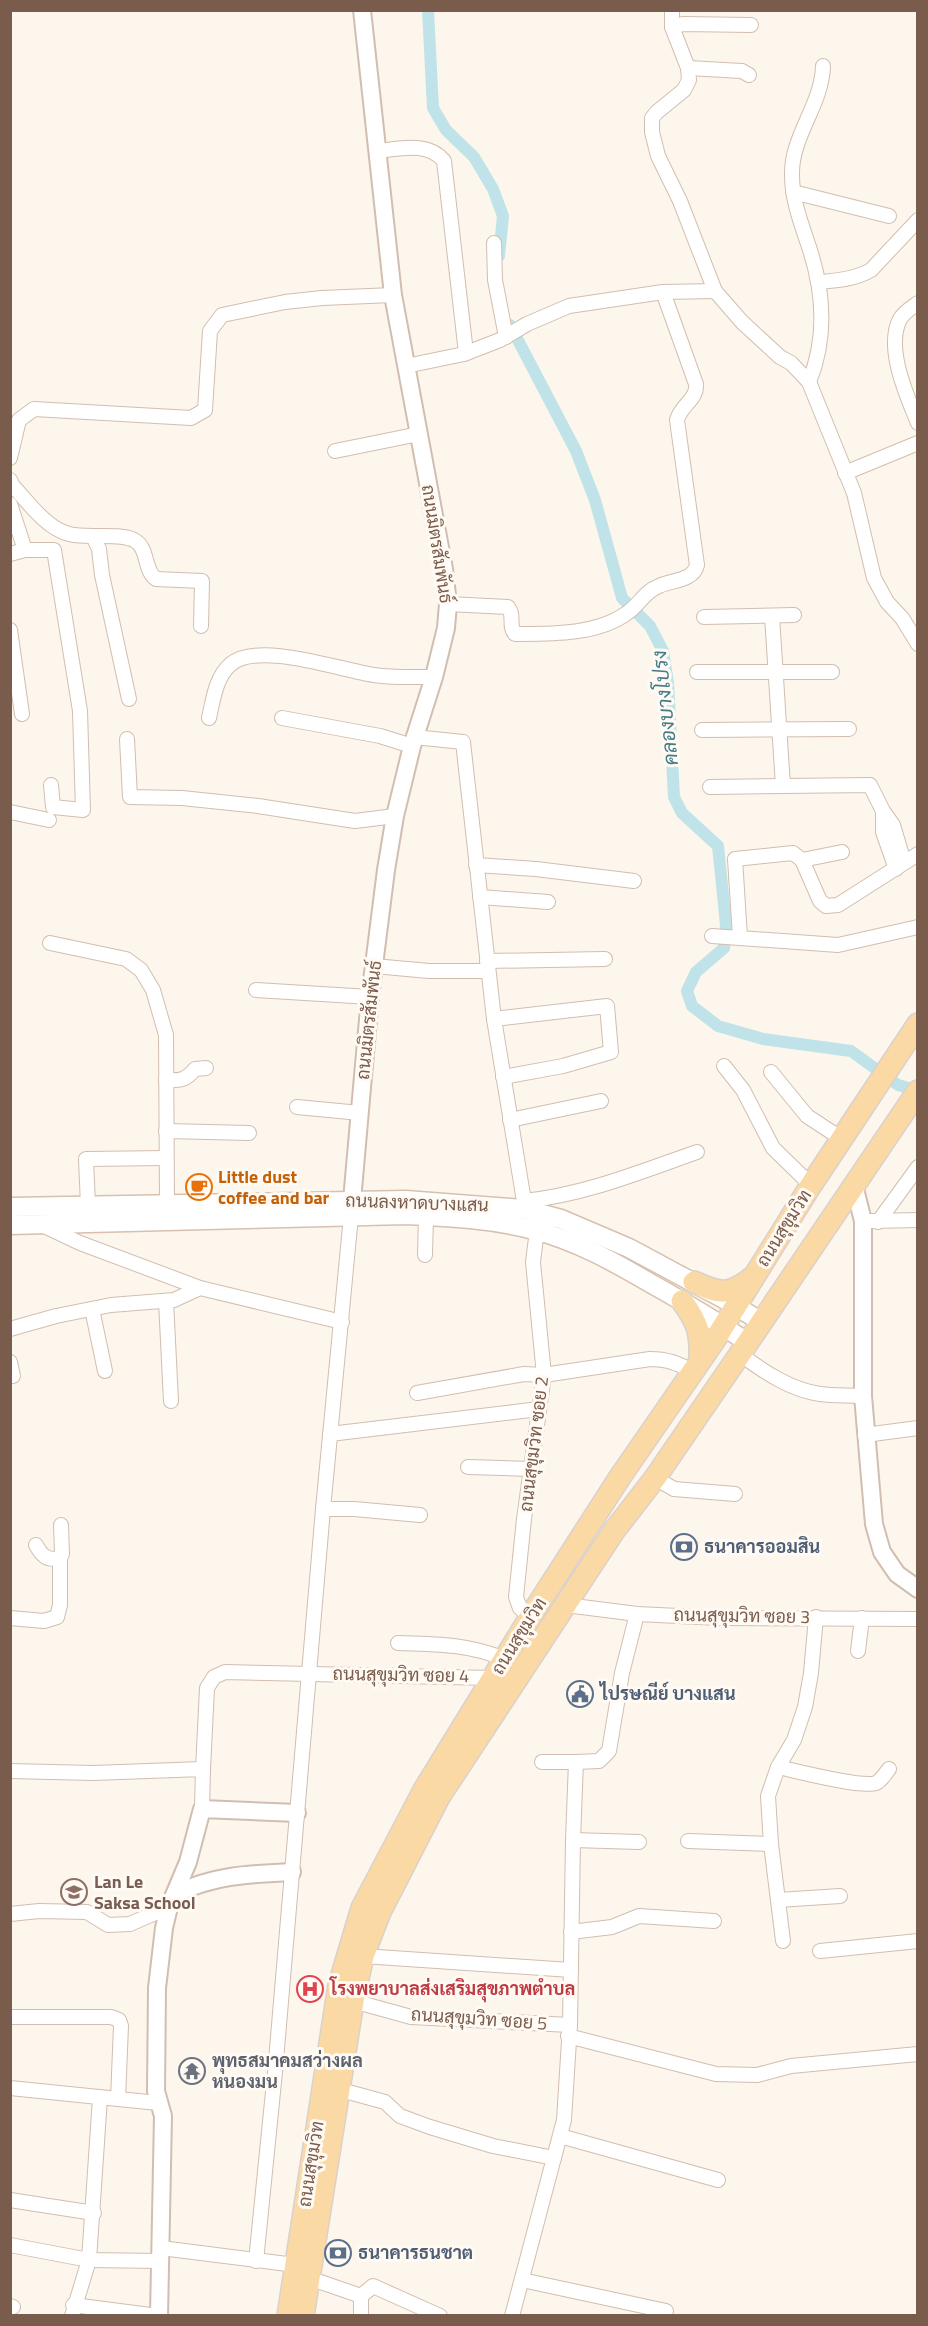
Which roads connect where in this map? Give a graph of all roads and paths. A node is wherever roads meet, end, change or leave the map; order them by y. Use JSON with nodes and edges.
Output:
{"nodes":[{"id":1,"x":362,"y":10,"type":"edge"},
{"id":2,"x":672,"y":10,"type":"edge"},
{"id":3,"x":751,"y":25,"type":"dead end"},
{"id":4,"x":672,"y":27,"type":"junction"},
{"id":5,"x":823,"y":66,"type":"dead end"},
{"id":6,"x":688,"y":68,"type":"junction"},
{"id":7,"x":749,"y":75,"type":"dead end"},
{"id":8,"x":378,"y":151,"type":"junction"},
{"id":9,"x":793,"y":192,"type":"junction"},
{"id":10,"x":889,"y":216,"type":"dead end"},
{"id":11,"x":918,"y":220,"type":"edge"},
{"id":12,"x":494,"y":243,"type":"dead end"},
{"id":13,"x":818,"y":282,"type":"junction"},
{"id":14,"x":715,"y":291,"type":"junction"},
{"id":15,"x":663,"y":292,"type":"junction"},
{"id":16,"x":393,"y":295,"type":"junction"},
{"id":17,"x":918,"y":303,"type":"edge"},
{"id":18,"x":508,"y":336,"type":"junction"},
{"id":19,"x":466,"y":353,"type":"junction"},
{"id":20,"x":406,"y":366,"type":"junction"},
{"id":21,"x":809,"y":382,"type":"junction"},
{"id":22,"x":918,"y":423,"type":"edge"},
{"id":23,"x":419,"y":434,"type":"junction"},
{"id":24,"x":918,"y":443,"type":"edge"},
{"id":25,"x":335,"y":451,"type":"dead end"},
{"id":26,"x":10,"y":458,"type":"edge"},
{"id":27,"x":845,"y":473,"type":"junction"},
{"id":28,"x":10,"y":480,"type":"edge"},
{"id":29,"x":10,"y":504,"type":"edge"},
{"id":30,"x":93,"y":536,"type":"junction"},
{"id":31,"x":25,"y":550,"type":"junction"},
{"id":32,"x":10,"y":554,"type":"edge"},
{"id":33,"x":448,"y":604,"type":"junction"},
{"id":34,"x":794,"y":615,"type":"dead end"},
{"id":35,"x":772,"y":616,"type":"junction"},
{"id":36,"x":704,"y":617,"type":"dead end"},
{"id":37,"x":201,"y":626,"type":"dead end"},
{"id":38,"x":11,"y":632,"type":"edge"},
{"id":39,"x":918,"y":644,"type":"edge"},
{"id":40,"x":697,"y":672,"type":"dead end"},
{"id":41,"x":775,"y":672,"type":"junction"},
{"id":42,"x":832,"y":672,"type":"dead end"},
{"id":43,"x":434,"y":677,"type":"junction"},
{"id":44,"x":14,"y":685,"type":"edge"},
{"id":45,"x":129,"y":699,"type":"dead end"},
{"id":46,"x":22,"y":714,"type":"dead end"},
{"id":47,"x":209,"y":718,"type":"dead end"},
{"id":48,"x":282,"y":718,"type":"dead end"},
{"id":49,"x":849,"y":729,"type":"dead end"},
{"id":50,"x":702,"y":730,"type":"dead end"},
{"id":51,"x":779,"y":730,"type":"junction"},
{"id":52,"x":127,"y":739,"type":"dead end"},
{"id":53,"x":413,"y":742,"type":"junction"},
{"id":54,"x":51,"y":785,"type":"dead end"},
{"id":55,"x":783,"y":786,"type":"junction"},
{"id":56,"x":710,"y":787,"type":"dead end"},
{"id":57,"x":10,"y":812,"type":"edge"},
{"id":58,"x":395,"y":816,"type":"junction"},
{"id":59,"x":48,"y":820,"type":"dead end"},
{"id":60,"x":842,"y":852,"type":"dead end"},
{"id":61,"x":918,"y":854,"type":"edge"},
{"id":62,"x":802,"y":860,"type":"junction"},
{"id":63,"x":476,"y":865,"type":"junction"},
{"id":64,"x":900,"y":866,"type":"junction"},
{"id":65,"x":634,"y":881,"type":"dead end"},
{"id":66,"x":480,"y":897,"type":"junction"},
{"id":67,"x":548,"y":902,"type":"dead end"},
{"id":68,"x":918,"y":927,"type":"edge"},
{"id":69,"x":712,"y":936,"type":"dead end"},
{"id":70,"x":735,"y":937,"type":"junction"},
{"id":71,"x":50,"y":943,"type":"dead end"},
{"id":72,"x":605,"y":959,"type":"dead end"},
{"id":73,"x":375,"y":966,"type":"junction"},
{"id":74,"x":488,"y":966,"type":"junction"},
{"id":75,"x":256,"y":990,"type":"dead end"},
{"id":76,"x":370,"y":997,"type":"junction"},
{"id":77,"x":494,"y":1019,"type":"junction"},
{"id":78,"x":918,"y":1024,"type":"edge"},
{"id":79,"x":724,"y":1066,"type":"dead end"},
{"id":80,"x":206,"y":1068,"type":"dead end"},
{"id":81,"x":771,"y":1072,"type":"dead end"},
{"id":82,"x":503,"y":1077,"type":"junction"},
{"id":83,"x":166,"y":1080,"type":"junction"},
{"id":84,"x":918,"y":1091,"type":"edge"},
{"id":85,"x":601,"y":1101,"type":"dead end"},
{"id":86,"x":297,"y":1107,"type":"dead end"},
{"id":87,"x":360,"y":1113,"type":"junction"},
{"id":88,"x":510,"y":1120,"type":"junction"},
{"id":89,"x":166,"y":1131,"type":"junction"},
{"id":90,"x":249,"y":1133,"type":"dead end"},
{"id":91,"x":842,"y":1139,"type":"junction"},
{"id":92,"x":697,"y":1152,"type":"dead end"},
{"id":93,"x":166,"y":1158,"type":"junction"},
{"id":94,"x":918,"y":1167,"type":"edge"},
{"id":95,"x":811,"y":1185,"type":"junction"},
{"id":96,"x":854,"y":1185,"type":"junction"},
{"id":97,"x":167,"y":1203,"type":"junction"},
{"id":98,"x":88,"y":1205,"type":"junction"},
{"id":99,"x":523,"y":1205,"type":"junction"},
{"id":100,"x":10,"y":1207,"type":"edge"},
{"id":101,"x":352,"y":1208,"type":"junction"},
{"id":102,"x":426,"y":1215,"type":"junction"},
{"id":103,"x":918,"y":1220,"type":"edge"},
{"id":104,"x":870,"y":1221,"type":"junction"},
{"id":105,"x":40,"y":1224,"type":"junction"},
{"id":106,"x":10,"y":1225,"type":"edge"},
{"id":107,"x":537,"y":1230,"type":"junction"},
{"id":108,"x":425,"y":1255,"type":"dead end"},
{"id":109,"x":755,"y":1276,"type":"junction"},
{"id":110,"x":694,"y":1282,"type":"junction"},
{"id":111,"x":200,"y":1288,"type":"junction"},
{"id":112,"x":166,"y":1301,"type":"junction"},
{"id":113,"x":682,"y":1301,"type":"junction"},
{"id":114,"x":736,"y":1306,"type":"junction"},
{"id":115,"x":92,"y":1309,"type":"junction"},
{"id":116,"x":342,"y":1322,"type":"junction"},
{"id":117,"x":762,"y":1322,"type":"junction"},
{"id":118,"x":724,"y":1326,"type":"junction"},
{"id":119,"x":10,"y":1329,"type":"edge"},
{"id":120,"x":744,"y":1349,"type":"junction"},
{"id":121,"x":10,"y":1362,"type":"edge"},
{"id":122,"x":696,"y":1365,"type":"junction"},
{"id":123,"x":105,"y":1371,"type":"dead end"},
{"id":124,"x":544,"y":1375,"type":"junction"},
{"id":125,"x":13,"y":1376,"type":"dead end"},
{"id":126,"x":417,"y":1393,"type":"dead end"},
{"id":127,"x":863,"y":1396,"type":"junction"},
{"id":128,"x":171,"y":1401,"type":"dead end"},
{"id":129,"x":539,"y":1409,"type":"junction"},
{"id":130,"x":918,"y":1428,"type":"edge"},
{"id":131,"x":330,"y":1434,"type":"junction"},
{"id":132,"x":864,"y":1435,"type":"junction"},
{"id":133,"x":468,"y":1467,"type":"dead end"},
{"id":134,"x":531,"y":1469,"type":"junction"},
{"id":135,"x":655,"y":1478,"type":"junction"},
{"id":136,"x":735,"y":1494,"type":"dead end"},
{"id":137,"x":323,"y":1509,"type":"junction"},
{"id":138,"x":420,"y":1515,"type":"dead end"},
{"id":139,"x":61,"y":1525,"type":"dead end"},
{"id":140,"x":36,"y":1545,"type":"dead end"},
{"id":141,"x":60,"y":1558,"type":"junction"},
{"id":142,"x":918,"y":1589,"type":"edge"},
{"id":143,"x":566,"y":1605,"type":"junction"},
{"id":144,"x":637,"y":1614,"type":"junction"},
{"id":145,"x":531,"y":1617,"type":"junction"},
{"id":146,"x":816,"y":1617,"type":"junction"},
{"id":147,"x":10,"y":1618,"type":"edge"},
{"id":148,"x":862,"y":1618,"type":"junction"},
{"id":149,"x":918,"y":1619,"type":"edge"},
{"id":150,"x":398,"y":1642,"type":"dead end"},
{"id":151,"x":858,"y":1651,"type":"dead end"},
{"id":152,"x":499,"y":1669,"type":"junction"},
{"id":153,"x":309,"y":1673,"type":"junction"},
{"id":154,"x":542,"y":1762,"type":"dead end"},
{"id":155,"x":576,"y":1762,"type":"junction"},
{"id":156,"x":778,"y":1767,"type":"junction"},
{"id":157,"x":203,"y":1768,"type":"junction"},
{"id":158,"x":889,"y":1769,"type":"dead end"},
{"id":159,"x":10,"y":1771,"type":"edge"},
{"id":160,"x":202,"y":1809,"type":"junction"},
{"id":161,"x":297,"y":1813,"type":"junction"},
{"id":162,"x":573,"y":1840,"type":"junction"},
{"id":163,"x":688,"y":1841,"type":"dead end"},
{"id":164,"x":639,"y":1842,"type":"dead end"},
{"id":165,"x":771,"y":1844,"type":"junction"},
{"id":166,"x":292,"y":1872,"type":"junction"},
{"id":167,"x":840,"y":1896,"type":"dead end"},
{"id":168,"x":172,"y":1900,"type":"junction"},
{"id":169,"x":778,"y":1900,"type":"junction"},
{"id":170,"x":10,"y":1914,"type":"edge"},
{"id":171,"x":714,"y":1921,"type":"dead end"},
{"id":172,"x":571,"y":1932,"type":"junction"},
{"id":173,"x":783,"y":1941,"type":"dead end"},
{"id":174,"x":918,"y":1941,"type":"edge"},
{"id":175,"x":820,"y":1951,"type":"dead end"},
{"id":176,"x":363,"y":1956,"type":"junction"},
{"id":177,"x":571,"y":1970,"type":"junction"},
{"id":178,"x":353,"y":2001,"type":"junction"},
{"id":179,"x":10,"y":2016,"type":"edge"},
{"id":180,"x":569,"y":2030,"type":"junction"},
{"id":181,"x":918,"y":2054,"type":"edge"},
{"id":182,"x":10,"y":2088,"type":"edge"},
{"id":183,"x":340,"y":2090,"type":"junction"},
{"id":184,"x":100,"y":2098,"type":"junction"},
{"id":185,"x":118,"y":2099,"type":"junction"},
{"id":186,"x":158,"y":2103,"type":"junction"},
{"id":187,"x":560,"y":2136,"type":"junction"},
{"id":188,"x":554,"y":2158,"type":"junction"},
{"id":189,"x":718,"y":2180,"type":"dead end"},
{"id":190,"x":10,"y":2200,"type":"edge"},
{"id":191,"x":94,"y":2213,"type":"junction"},
{"id":192,"x":10,"y":2245,"type":"edge"},
{"id":193,"x":160,"y":2254,"type":"junction"},
{"id":194,"x":89,"y":2260,"type":"junction"},
{"id":195,"x":256,"y":2261,"type":"junction"},
{"id":196,"x":302,"y":2272,"type":"junction"},
{"id":197,"x":522,"y":2280,"type":"junction"},
{"id":198,"x":361,"y":2296,"type":"junction"},
{"id":199,"x":73,"y":2310,"type":"edge"},
{"id":200,"x":666,"y":2311,"type":"dead end"},
{"id":201,"x":158,"y":2316,"type":"edge"},
{"id":202,"x":288,"y":2316,"type":"edge"},
{"id":203,"x":303,"y":2316,"type":"edge"},
{"id":204,"x":361,"y":2316,"type":"edge"},
{"id":205,"x":440,"y":2316,"type":"edge"},
{"id":206,"x":512,"y":2316,"type":"edge"}],
"edges":[{"from":1,"to":8,"type":"street","name":"ถนนมิตรสัมพันธ์"},
{"from":2,"to":4,"type":"street"},
{"from":3,"to":4,"type":"street"},
{"from":4,"to":6,"type":"street"},
{"from":5,"to":9,"type":"street"},
{"from":6,"to":7,"type":"street"},
{"from":6,"to":14,"type":"street"},
{"from":8,"to":16,"type":"street","name":"ถนนมิตรสัมพันธ์"},
{"from":8,"to":19,"type":"street"},
{"from":9,"to":10,"type":"street"},
{"from":9,"to":13,"type":"street"},
{"from":11,"to":13,"type":"street"},
{"from":12,"to":18,"type":"street"},
{"from":13,"to":21,"type":"street"},
{"from":14,"to":15,"type":"street"},
{"from":14,"to":21,"type":"street"},
{"from":15,"to":18,"type":"street"},
{"from":15,"to":33,"type":"street"},
{"from":16,"to":20,"type":"street","name":"ถนนมิตรสัมพันธ์"},
{"from":16,"to":26,"type":"street"},
{"from":17,"to":22,"type":"street"},
{"from":18,"to":19,"type":"street"},
{"from":19,"to":20,"type":"street"},
{"from":20,"to":23,"type":"street","name":"ถนนมิตรสัมพันธ์"},
{"from":21,"to":27,"type":"street"},
{"from":23,"to":25,"type":"street"},
{"from":23,"to":33,"type":"street","name":"ถนนมิตรสัมพันธ์"},
{"from":24,"to":27,"type":"street"},
{"from":27,"to":39,"type":"street"},
{"from":28,"to":30,"type":"street"},
{"from":29,"to":31,"type":"street"},
{"from":30,"to":37,"type":"street"},
{"from":30,"to":45,"type":"street"},
{"from":31,"to":32,"type":"street"},
{"from":31,"to":54,"type":"street"},
{"from":33,"to":43,"type":"street","name":"ถนนมิตรสัมพันธ์"},
{"from":34,"to":35,"type":"street"},
{"from":35,"to":36,"type":"street"},
{"from":35,"to":41,"type":"street"},
{"from":38,"to":44,"type":"street"},
{"from":40,"to":41,"type":"street"},
{"from":41,"to":42,"type":"street"},
{"from":41,"to":51,"type":"street"},
{"from":43,"to":47,"type":"street"},
{"from":43,"to":53,"type":"street","name":"ถนนมิตรสัมพันธ์"},
{"from":44,"to":46,"type":"street"},
{"from":48,"to":53,"type":"street"},
{"from":49,"to":51,"type":"street"},
{"from":50,"to":51,"type":"street"},
{"from":51,"to":55,"type":"street"},
{"from":52,"to":58,"type":"street"},
{"from":53,"to":58,"type":"street","name":"ถนนมิตรสัมพันธ์"},
{"from":53,"to":63,"type":"street"},
{"from":55,"to":56,"type":"street"},
{"from":55,"to":64,"type":"street"},
{"from":57,"to":59,"type":"street"},
{"from":58,"to":73,"type":"street","name":"ถนนมิตรสัมพันธ์"},
{"from":60,"to":62,"type":"street"},
{"from":61,"to":64,"type":"street"},
{"from":62,"to":64,"type":"street"},
{"from":62,"to":70,"type":"street"},
{"from":63,"to":65,"type":"street"},
{"from":63,"to":66,"type":"street"},
{"from":66,"to":67,"type":"street"},
{"from":66,"to":74,"type":"street"},
{"from":68,"to":70,"type":"street"},
{"from":69,"to":70,"type":"street"},
{"from":71,"to":83,"type":"street"},
{"from":72,"to":74,"type":"street"},
{"from":73,"to":74,"type":"street"},
{"from":73,"to":76,"type":"street","name":"ถนนมิตรสัมพันธ์"},
{"from":74,"to":77,"type":"street"},
{"from":75,"to":76,"type":"street"},
{"from":76,"to":87,"type":"street","name":"ถนนมิตรสัมพันธ์"},
{"from":77,"to":82,"type":"street"},
{"from":77,"to":82,"type":"street"},
{"from":78,"to":91,"type":"main road","name":"ถนนสุขุมวิท"},
{"from":79,"to":95,"type":"street"},
{"from":80,"to":83,"type":"street"},
{"from":81,"to":91,"type":"street"},
{"from":82,"to":88,"type":"street"},
{"from":83,"to":89,"type":"street"},
{"from":84,"to":96,"type":"main road","name":"ถนนสุขุมวิท"},
{"from":85,"to":88,"type":"street"},
{"from":86,"to":87,"type":"street"},
{"from":87,"to":101,"type":"street","name":"ถนนมิตรสัมพันธ์"},
{"from":88,"to":99,"type":"street"},
{"from":89,"to":90,"type":"street"},
{"from":89,"to":93,"type":"street"},
{"from":91,"to":95,"type":"main road","name":"ถนนสุขุมวิท"},
{"from":92,"to":99,"type":"street"},
{"from":93,"to":97,"type":"street"},
{"from":93,"to":98,"type":"street"},
{"from":94,"to":104,"type":"street"},
{"from":95,"to":109,"type":"main road","name":"ถนนสุขุมวิท"},
{"from":96,"to":104,"type":"street"},
{"from":96,"to":117,"type":"main road","name":"ถนนสุขุมวิท"},
{"from":97,"to":98,"type":"main road","name":"ถนนลงหาดบางแสน"},
{"from":97,"to":101,"type":"main road","name":"ถนนลงหาดบางแสน"},
{"from":98,"to":100,"type":"main road","name":"ถนนลงหาดบางแสน"},
{"from":99,"to":101,"type":"main road","name":"ถนนลงหาดบางแสน"},
{"from":99,"to":110,"type":"main road","name":"ถนนลงหาดบางแสน"},
{"from":101,"to":102,"type":"main road","name":"ถนนลงหาดบางแสน"},
{"from":101,"to":105,"type":"main road","name":"ถนนลงหาดบางแสน"},
{"from":101,"to":116,"type":"street"},
{"from":102,"to":107,"type":"main road","name":"ถนนลงหาดบางแสน"},
{"from":102,"to":108,"type":"street"},
{"from":103,"to":104,"type":"street"},
{"from":104,"to":127,"type":"street"},
{"from":105,"to":106,"type":"main road","name":"ถนนลงหาดบางแสน"},
{"from":105,"to":111,"type":"street"},
{"from":107,"to":113,"type":"main road","name":"ถนนลงหาดบางแสน"},
{"from":107,"to":124,"type":"street","name":"ถนนสุขุมวิท ซอย 2"},
{"from":109,"to":110,"type":"main road"},
{"from":109,"to":114,"type":"main road","name":"ถนนสุขุมวิท"},
{"from":110,"to":114,"type":"main road","name":"ถนนลงหาดบางแสน"},
{"from":111,"to":112,"type":"street"},
{"from":111,"to":116,"type":"street"},
{"from":112,"to":115,"type":"street"},
{"from":112,"to":128,"type":"street"},
{"from":113,"to":118,"type":"main road","name":"ถนนลงหาดบางแสน"},
{"from":113,"to":122,"type":"main road"},
{"from":114,"to":117,"type":"main road","name":"ถนนลงหาดบางแสน"},
{"from":114,"to":118,"type":"main road","name":"ถนนสุขุมวิท"},
{"from":115,"to":119,"type":"street"},
{"from":115,"to":123,"type":"street"},
{"from":116,"to":131,"type":"street"},
{"from":117,"to":120,"type":"main road","name":"ถนนสุขุมวิท"},
{"from":118,"to":120,"type":"main road","name":"ถนนลงหาดบางแสน"},
{"from":118,"to":122,"type":"main road","name":"ถนนสุขุมวิท"},
{"from":120,"to":127,"type":"street"},
{"from":120,"to":135,"type":"main road","name":"ถนนสุขุมวิท"},
{"from":121,"to":125,"type":"street"},
{"from":122,"to":124,"type":"street"},
{"from":122,"to":145,"type":"main road","name":"ถนนสุขุมวิท"},
{"from":124,"to":126,"type":"street"},
{"from":124,"to":129,"type":"street","name":"ถนนสุขุมวิท ซอย 2"},
{"from":127,"to":132,"type":"street"},
{"from":129,"to":131,"type":"street"},
{"from":129,"to":134,"type":"street","name":"ถนนสุขุมวิท ซอย 2"},
{"from":130,"to":132,"type":"street"},
{"from":131,"to":137,"type":"street"},
{"from":132,"to":142,"type":"street"},
{"from":133,"to":134,"type":"street"},
{"from":134,"to":145,"type":"street","name":"ถนนสุขุมวิท ซอย 2"},
{"from":135,"to":136,"type":"street"},
{"from":135,"to":143,"type":"main road","name":"ถนนสุขุมวิท"},
{"from":137,"to":138,"type":"street"},
{"from":137,"to":153,"type":"street"},
{"from":139,"to":141,"type":"street"},
{"from":140,"to":141,"type":"street"},
{"from":141,"to":147,"type":"street"},
{"from":143,"to":144,"type":"street","name":"ถนนสุขุมวิท ซอย 3"},
{"from":143,"to":176,"type":"main road","name":"ถนนสุขุมวิท"},
{"from":144,"to":146,"type":"street","name":"ถนนสุขุมวิท ซอย 3"},
{"from":144,"to":155,"type":"street"},
{"from":145,"to":152,"type":"main road","name":"ถนนสุขุมวิท"},
{"from":146,"to":148,"type":"street","name":"ถนนสุขุมวิท ซอย 3"},
{"from":146,"to":156,"type":"street"},
{"from":148,"to":149,"type":"street","name":"ถนนสุขุมวิท ซอย 3"},
{"from":148,"to":151,"type":"street"},
{"from":150,"to":152,"type":"street"},
{"from":152,"to":153,"type":"street","name":"ถนนสุขุมวิท ซอย 4"},
{"from":152,"to":196,"type":"main road","name":"ถนนสุขุมวิท"},
{"from":153,"to":157,"type":"street","name":"ถนนสุขุมวิท ซอย 4"},
{"from":153,"to":161,"type":"street"},
{"from":154,"to":155,"type":"street"},
{"from":155,"to":162,"type":"street"},
{"from":156,"to":158,"type":"street"},
{"from":156,"to":165,"type":"street"},
{"from":157,"to":159,"type":"street"},
{"from":157,"to":160,"type":"street","name":"ถนนสุขุมวิท ซอย 4"},
{"from":160,"to":161,"type":"street"},
{"from":160,"to":168,"type":"street"},
{"from":161,"to":166,"type":"street"},
{"from":162,"to":164,"type":"street"},
{"from":162,"to":172,"type":"street"},
{"from":163,"to":165,"type":"street"},
{"from":165,"to":169,"type":"street"},
{"from":166,"to":168,"type":"street"},
{"from":166,"to":195,"type":"street"},
{"from":167,"to":169,"type":"street"},
{"from":168,"to":170,"type":"street"},
{"from":168,"to":186,"type":"street"},
{"from":169,"to":173,"type":"street"},
{"from":171,"to":172,"type":"street"},
{"from":172,"to":177,"type":"street"},
{"from":174,"to":175,"type":"street"},
{"from":176,"to":177,"type":"street"},
{"from":176,"to":178,"type":"main road","name":"ถนนสุขุมวิท"},
{"from":177,"to":180,"type":"street"},
{"from":178,"to":180,"type":"street","name":"ถนนสุขุมวิท ซอย 5"},
{"from":178,"to":183,"type":"main road","name":"ถนนสุขุมวิท"},
{"from":179,"to":185,"type":"street"},
{"from":180,"to":181,"type":"street","name":"ถนนสุขุมวิท ซอย 5"},
{"from":180,"to":187,"type":"street"},
{"from":182,"to":184,"type":"street"},
{"from":183,"to":188,"type":"street"},
{"from":183,"to":196,"type":"main road","name":"ถนนสุขุมวิท"},
{"from":184,"to":185,"type":"street"},
{"from":184,"to":191,"type":"street"},
{"from":185,"to":186,"type":"street"},
{"from":186,"to":193,"type":"street"},
{"from":187,"to":188,"type":"street"},
{"from":187,"to":189,"type":"street"},
{"from":188,"to":197,"type":"street"},
{"from":190,"to":191,"type":"street"},
{"from":191,"to":194,"type":"street"},
{"from":192,"to":194,"type":"street"},
{"from":193,"to":194,"type":"street"},
{"from":193,"to":195,"type":"street"},
{"from":193,"to":201,"type":"street"},
{"from":194,"to":199,"type":"street"},
{"from":195,"to":196,"type":"street"},
{"from":196,"to":198,"type":"street"},
{"from":196,"to":202,"type":"main road","name":"ถนนสุขุมวิท"},
{"from":196,"to":203,"type":"main road","name":"ถนนสุขุมวิท"},
{"from":197,"to":200,"type":"street"},
{"from":197,"to":206,"type":"street"},
{"from":198,"to":204,"type":"street"},
{"from":198,"to":205,"type":"street"},
{"from":199,"to":201,"type":"street"}]}
